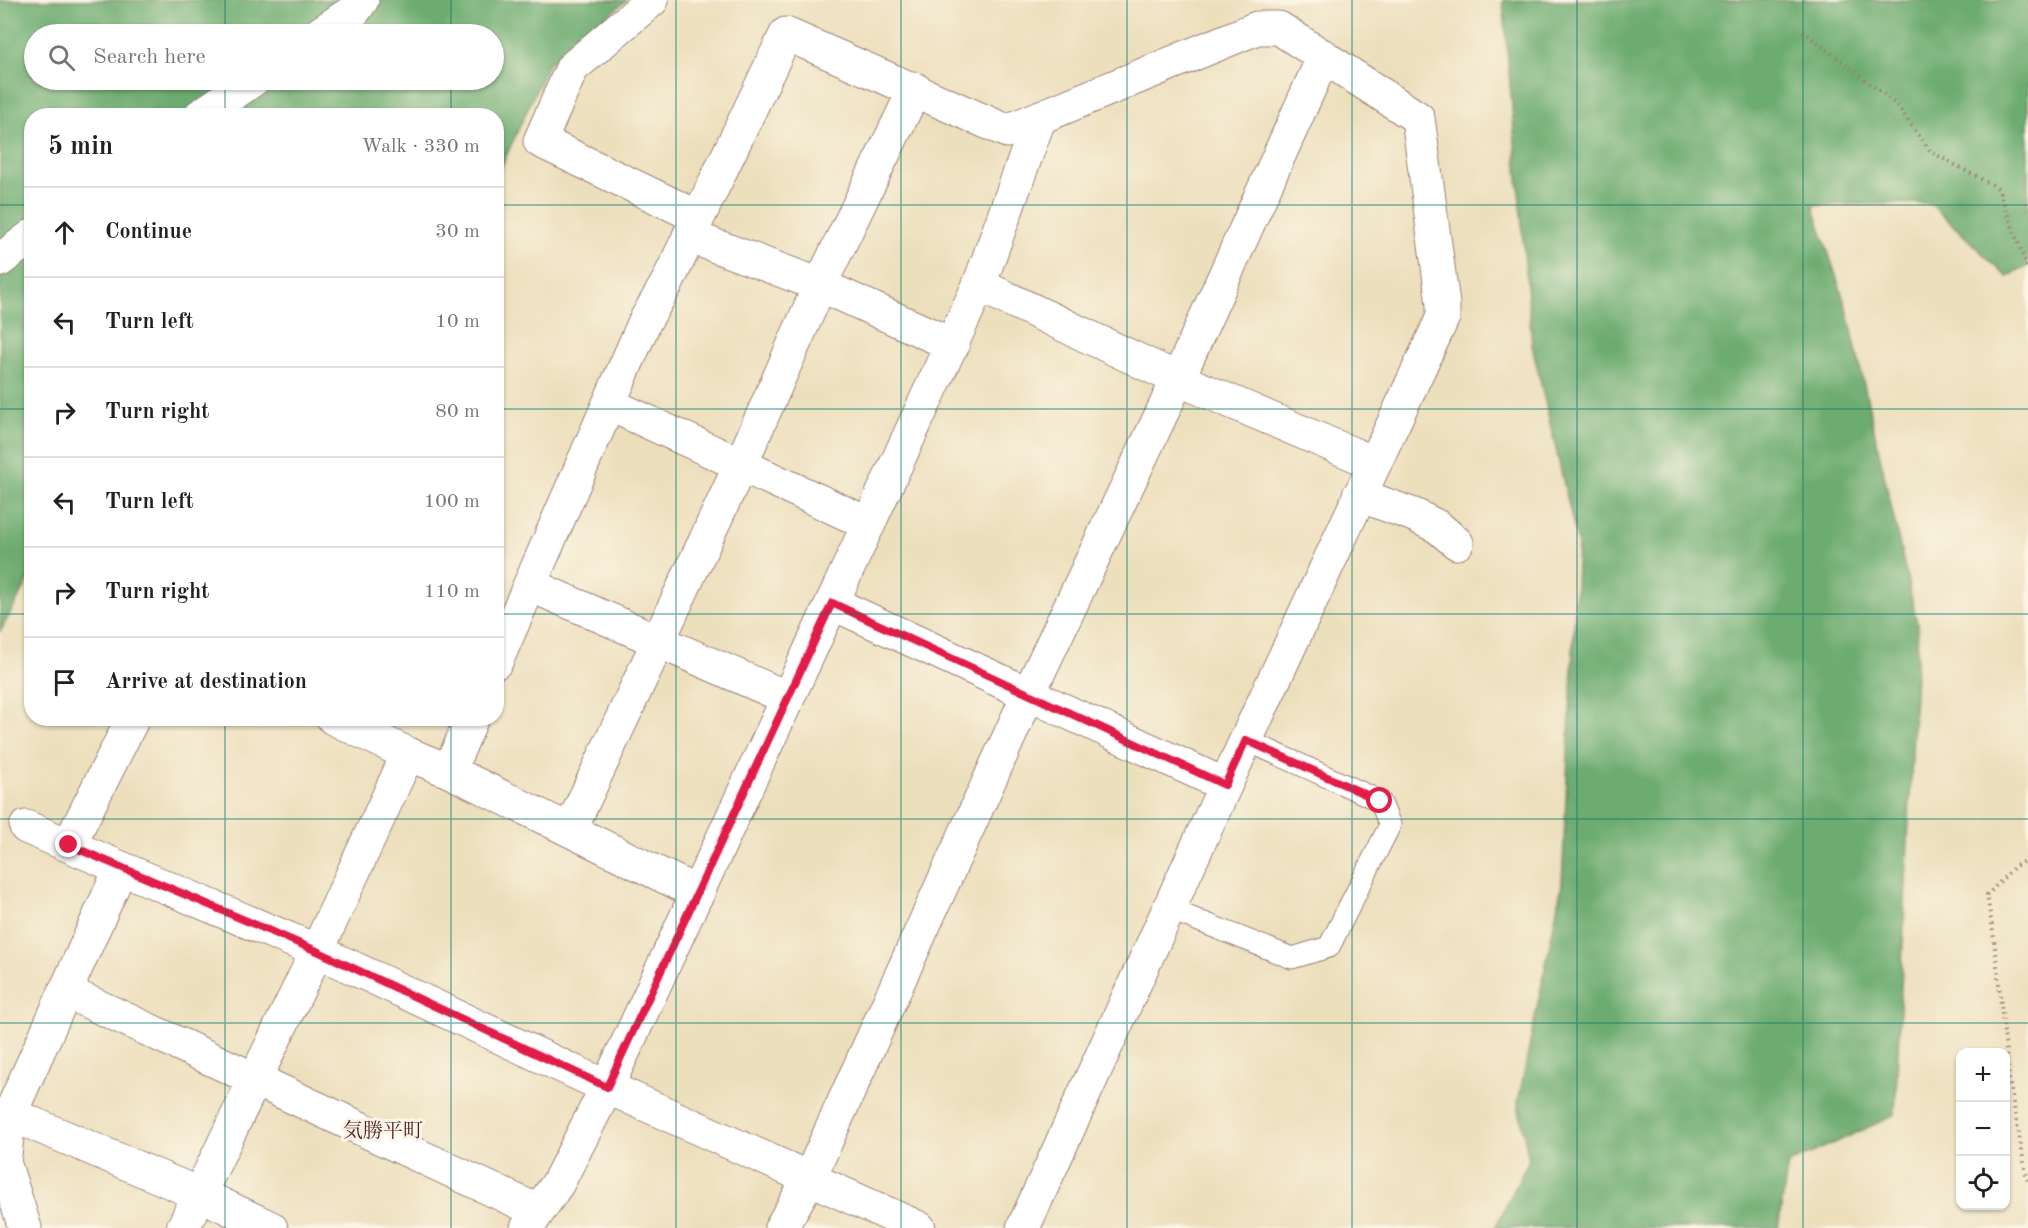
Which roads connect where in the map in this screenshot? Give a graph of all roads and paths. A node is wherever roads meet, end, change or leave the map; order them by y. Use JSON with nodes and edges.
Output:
{"nodes":[{"id":1,"x":362,"y":0,"type":"edge"},
{"id":2,"x":652,"y":0,"type":"edge"},
{"id":3,"x":334,"y":24,"type":"edge"},
{"id":4,"x":1803,"y":31,"type":"dead end"},
{"id":5,"x":1324,"y":56,"type":"junction"},
{"id":6,"x":915,"y":89,"type":"junction"},
{"id":7,"x":238,"y":90,"type":"edge"},
{"id":8,"x":212,"y":108,"type":"edge"},
{"id":9,"x":1040,"y":117,"type":"junction"},
{"id":10,"x":694,"y":226,"type":"junction"},
{"id":11,"x":24,"y":242,"type":"edge"},
{"id":12,"x":0,"y":260,"type":"edge"},
{"id":13,"x":2028,"y":268,"type":"edge"},
{"id":14,"x":820,"y":285,"type":"junction"},
{"id":15,"x":979,"y":285,"type":"junction"},
{"id":16,"x":953,"y":345,"type":"junction"},
{"id":17,"x":1178,"y":379,"type":"junction"},
{"id":18,"x":609,"y":404,"type":"junction"},
{"id":19,"x":741,"y":464,"type":"junction"},
{"id":20,"x":1374,"y":464,"type":"junction"},
{"id":21,"x":1359,"y":495,"type":"junction"},
{"id":22,"x":869,"y":524,"type":"junction"},
{"id":23,"x":1457,"y":543,"type":"dead end"},
{"id":24,"x":530,"y":585,"type":"junction"},
{"id":25,"x":832,"y":603,"type":"junction"},
{"id":26,"x":658,"y":642,"type":"junction"},
{"id":27,"x":504,"y":644,"type":"edge"},
{"id":28,"x":1028,"y":695,"type":"junction"},
{"id":29,"x":788,"y":698,"type":"junction"},
{"id":30,"x":129,"y":726,"type":"edge"},
{"id":31,"x":350,"y":726,"type":"edge"},
{"id":32,"x":469,"y":726,"type":"edge"},
{"id":33,"x":1246,"y":740,"type":"junction"},
{"id":34,"x":408,"y":754,"type":"junction"},
{"id":35,"x":449,"y":771,"type":"junction"},
{"id":36,"x":1225,"y":785,"type":"junction"},
{"id":37,"x":26,"y":827,"type":"dead end"},
{"id":38,"x":570,"y":830,"type":"junction"},
{"id":39,"x":69,"y":845,"type":"junction"},
{"id":40,"x":2028,"y":859,"type":"edge"},
{"id":41,"x":121,"y":868,"type":"junction"},
{"id":42,"x":698,"y":893,"type":"junction"},
{"id":43,"x":1169,"y":909,"type":"junction"},
{"id":44,"x":317,"y":951,"type":"junction"},
{"id":45,"x":65,"y":991,"type":"junction"},
{"id":46,"x":255,"y":1079,"type":"junction"},
{"id":47,"x":607,"y":1087,"type":"junction"},
{"id":48,"x":10,"y":1114,"type":"junction"},
{"id":49,"x":809,"y":1179,"type":"junction"},
{"id":50,"x":2028,"y":1185,"type":"edge"},
{"id":51,"x":199,"y":1194,"type":"junction"},
{"id":52,"x":532,"y":1219,"type":"edge"},
{"id":53,"x":22,"y":1227,"type":"edge"},
{"id":54,"x":183,"y":1228,"type":"edge"},
{"id":55,"x":271,"y":1228,"type":"edge"},
{"id":56,"x":781,"y":1228,"type":"edge"},
{"id":57,"x":918,"y":1228,"type":"edge"},
{"id":58,"x":1023,"y":1228,"type":"edge"}],
"edges":[{"from":1,"to":3,"type":"street"},
{"from":2,"to":10,"type":"street"},
{"from":4,"to":13,"type":"path"},
{"from":5,"to":9,"type":"street"},
{"from":5,"to":17,"type":"street"},
{"from":5,"to":20,"type":"street"},
{"from":6,"to":9,"type":"street"},
{"from":6,"to":10,"type":"street"},
{"from":6,"to":14,"type":"street"},
{"from":7,"to":8,"type":"street"},
{"from":9,"to":15,"type":"street"},
{"from":10,"to":14,"type":"street"},
{"from":10,"to":18,"type":"street"},
{"from":11,"to":12,"type":"street"},
{"from":14,"to":16,"type":"street"},
{"from":14,"to":19,"type":"street"},
{"from":15,"to":16,"type":"street"},
{"from":15,"to":17,"type":"street"},
{"from":16,"to":22,"type":"street"},
{"from":17,"to":20,"type":"street"},
{"from":17,"to":28,"type":"street"},
{"from":18,"to":19,"type":"street"},
{"from":18,"to":24,"type":"street"},
{"from":19,"to":22,"type":"street"},
{"from":19,"to":26,"type":"street"},
{"from":20,"to":21,"type":"street"},
{"from":21,"to":23,"type":"street"},
{"from":21,"to":33,"type":"street"},
{"from":22,"to":25,"type":"street"},
{"from":24,"to":26,"type":"street"},
{"from":24,"to":27,"type":"street"},
{"from":25,"to":28,"type":"street"},
{"from":25,"to":29,"type":"street"},
{"from":26,"to":29,"type":"street"},
{"from":26,"to":38,"type":"street"},
{"from":28,"to":36,"type":"street"},
{"from":28,"to":49,"type":"street"},
{"from":29,"to":42,"type":"street"},
{"from":30,"to":39,"type":"street"},
{"from":31,"to":34,"type":"street"},
{"from":32,"to":35,"type":"street"},
{"from":33,"to":36,"type":"street"},
{"from":33,"to":43,"type":"lane"},
{"from":34,"to":35,"type":"street"},
{"from":34,"to":44,"type":"street"},
{"from":35,"to":38,"type":"street"},
{"from":36,"to":43,"type":"street"},
{"from":37,"to":39,"type":"street"},
{"from":38,"to":42,"type":"street"},
{"from":39,"to":41,"type":"street"},
{"from":40,"to":50,"type":"path"},
{"from":41,"to":44,"type":"street"},
{"from":41,"to":45,"type":"street"},
{"from":42,"to":47,"type":"street"},
{"from":43,"to":58,"type":"street"},
{"from":44,"to":46,"type":"street"},
{"from":44,"to":47,"type":"street"},
{"from":45,"to":46,"type":"street"},
{"from":45,"to":48,"type":"street"},
{"from":46,"to":51,"type":"street"},
{"from":46,"to":52,"type":"street"},
{"from":47,"to":49,"type":"street"},
{"from":47,"to":52,"type":"street"},
{"from":48,"to":51,"type":"street"},
{"from":48,"to":53,"type":"street"},
{"from":49,"to":56,"type":"street"},
{"from":49,"to":57,"type":"street"},
{"from":51,"to":54,"type":"street"},
{"from":51,"to":55,"type":"street"}]}
